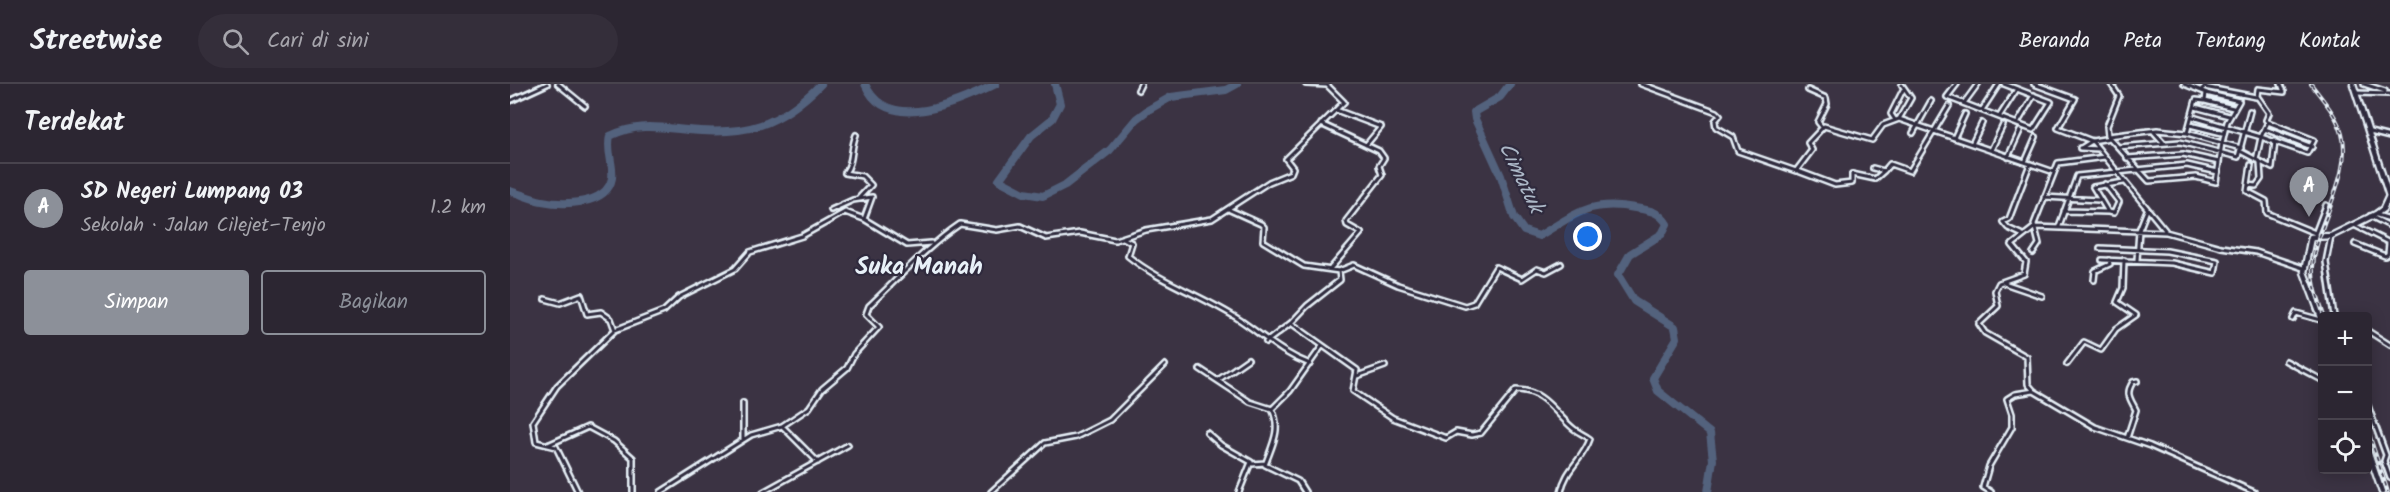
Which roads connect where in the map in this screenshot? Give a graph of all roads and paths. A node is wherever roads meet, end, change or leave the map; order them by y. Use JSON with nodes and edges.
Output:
{"nodes":[{"id":1,"x":547,"y":84,"type":"edge"},
{"id":2,"x":558,"y":84,"type":"edge"},
{"id":3,"x":1141,"y":84,"type":"edge"},
{"id":4,"x":1306,"y":84,"type":"edge"},
{"id":5,"x":1641,"y":84,"type":"edge"},
{"id":6,"x":1957,"y":84,"type":"edge"},
{"id":7,"x":1978,"y":84,"type":"edge"},
{"id":8,"x":1999,"y":84,"type":"edge"},
{"id":9,"x":2004,"y":84,"type":"edge"},
{"id":10,"x":2034,"y":84,"type":"edge"},
{"id":11,"x":2111,"y":84,"type":"edge"},
{"id":12,"x":2184,"y":84,"type":"edge"},
{"id":13,"x":2281,"y":84,"type":"edge"},
{"id":14,"x":2353,"y":84,"type":"edge"},
{"id":15,"x":2364,"y":84,"type":"edge"},
{"id":16,"x":1902,"y":85,"type":"edge"},
{"id":17,"x":1903,"y":89,"type":"junction"},
{"id":18,"x":2017,"y":89,"type":"junction"},
{"id":19,"x":1138,"y":90,"type":"dead end"},
{"id":20,"x":1808,"y":90,"type":"dead end"},
{"id":21,"x":2201,"y":90,"type":"junction"},
{"id":22,"x":2375,"y":91,"type":"junction"},
{"id":23,"x":2208,"y":93,"type":"junction"},
{"id":24,"x":2356,"y":93,"type":"junction"},
{"id":25,"x":2390,"y":93,"type":"edge"},
{"id":26,"x":2034,"y":95,"type":"junction"},
{"id":27,"x":2258,"y":97,"type":"junction"},
{"id":28,"x":510,"y":101,"type":"edge"},
{"id":29,"x":1930,"y":101,"type":"dead end"},
{"id":30,"x":2205,"y":101,"type":"junction"},
{"id":31,"x":1964,"y":104,"type":"junction"},
{"id":32,"x":585,"y":106,"type":"dead end"},
{"id":33,"x":1949,"y":106,"type":"dead end"},
{"id":34,"x":2195,"y":107,"type":"junction"},
{"id":35,"x":2233,"y":108,"type":"junction"},
{"id":36,"x":1336,"y":110,"type":"junction"},
{"id":37,"x":1981,"y":110,"type":"junction"},
{"id":38,"x":2250,"y":111,"type":"dead end"},
{"id":39,"x":1965,"y":114,"type":"dead end"},
{"id":40,"x":2229,"y":116,"type":"junction"},
{"id":41,"x":1999,"y":117,"type":"junction"},
{"id":42,"x":2193,"y":117,"type":"junction"},
{"id":43,"x":1899,"y":119,"type":"junction"},
{"id":44,"x":1895,"y":120,"type":"junction"},
{"id":45,"x":2268,"y":122,"type":"junction"},
{"id":46,"x":1982,"y":123,"type":"dead end"},
{"id":47,"x":1321,"y":124,"type":"junction"},
{"id":48,"x":2016,"y":124,"type":"junction"},
{"id":49,"x":2225,"y":124,"type":"junction"},
{"id":50,"x":1917,"y":125,"type":"junction"},
{"id":51,"x":2003,"y":125,"type":"dead end"},
{"id":52,"x":2190,"y":125,"type":"junction"},
{"id":53,"x":1822,"y":127,"type":"junction"},
{"id":54,"x":2244,"y":129,"type":"junction"},
{"id":55,"x":2265,"y":129,"type":"junction"},
{"id":56,"x":1935,"y":131,"type":"junction"},
{"id":57,"x":2020,"y":131,"type":"dead end"},
{"id":58,"x":1913,"y":132,"type":"dead end"},
{"id":59,"x":2154,"y":132,"type":"junction"},
{"id":60,"x":2370,"y":132,"type":"junction"},
{"id":61,"x":2223,"y":133,"type":"junction"},
{"id":62,"x":2187,"y":134,"type":"junction"},
{"id":63,"x":856,"y":135,"type":"dead end"},
{"id":64,"x":2261,"y":135,"type":"junction"},
{"id":65,"x":2036,"y":137,"type":"dead end"},
{"id":66,"x":2109,"y":137,"type":"junction"},
{"id":67,"x":2390,"y":137,"type":"edge"},
{"id":68,"x":1954,"y":138,"type":"junction"},
{"id":69,"x":2092,"y":141,"type":"junction"},
{"id":70,"x":2275,"y":141,"type":"junction"},
{"id":71,"x":2220,"y":142,"type":"junction"},
{"id":72,"x":2164,"y":143,"type":"junction"},
{"id":73,"x":1972,"y":144,"type":"junction"},
{"id":74,"x":1366,"y":145,"type":"junction"},
{"id":75,"x":2118,"y":147,"type":"junction"},
{"id":76,"x":2312,"y":147,"type":"junction"},
{"id":77,"x":2098,"y":149,"type":"junction"},
{"id":78,"x":2241,"y":149,"type":"junction"},
{"id":79,"x":1991,"y":150,"type":"junction"},
{"id":80,"x":2220,"y":152,"type":"junction"},
{"id":81,"x":2008,"y":157,"type":"junction"},
{"id":82,"x":2105,"y":157,"type":"junction"},
{"id":83,"x":2127,"y":158,"type":"junction"},
{"id":84,"x":2258,"y":161,"type":"junction"},
{"id":85,"x":2025,"y":162,"type":"junction"},
{"id":86,"x":2219,"y":162,"type":"junction"},
{"id":87,"x":2030,"y":164,"type":"junction"},
{"id":88,"x":2251,"y":165,"type":"dead end"},
{"id":89,"x":1873,"y":168,"type":"dead end"},
{"id":90,"x":2137,"y":169,"type":"junction"},
{"id":91,"x":2115,"y":170,"type":"junction"},
{"id":92,"x":1798,"y":171,"type":"junction"},
{"id":93,"x":1884,"y":171,"type":"junction"},
{"id":94,"x":2054,"y":172,"type":"junction"},
{"id":95,"x":2218,"y":172,"type":"junction"},
{"id":96,"x":2125,"y":182,"type":"junction"},
{"id":97,"x":2105,"y":184,"type":"junction"},
{"id":98,"x":2248,"y":185,"type":"junction"},
{"id":99,"x":2389,"y":188,"type":"edge"},
{"id":100,"x":2044,"y":197,"type":"junction"},
{"id":101,"x":858,"y":199,"type":"junction"},
{"id":102,"x":2069,"y":199,"type":"junction"},
{"id":103,"x":2100,"y":200,"type":"junction"},
{"id":104,"x":2326,"y":205,"type":"dead end"},
{"id":105,"x":2387,"y":207,"type":"edge"},
{"id":106,"x":1229,"y":209,"type":"junction"},
{"id":107,"x":831,"y":210,"type":"dead end"},
{"id":108,"x":2147,"y":210,"type":"junction"},
{"id":109,"x":2064,"y":211,"type":"junction"},
{"id":110,"x":2108,"y":212,"type":"junction"},
{"id":111,"x":2376,"y":214,"type":"junction"},
{"id":112,"x":2370,"y":216,"type":"junction"},
{"id":113,"x":864,"y":219,"type":"junction"},
{"id":114,"x":2390,"y":219,"type":"edge"},
{"id":115,"x":2352,"y":224,"type":"junction"},
{"id":116,"x":2059,"y":226,"type":"junction"},
{"id":117,"x":2390,"y":226,"type":"edge"},
{"id":118,"x":2035,"y":227,"type":"junction"},
{"id":119,"x":2139,"y":230,"type":"junction"},
{"id":120,"x":2166,"y":232,"type":"junction"},
{"id":121,"x":2315,"y":234,"type":"junction"},
{"id":122,"x":2024,"y":235,"type":"junction"},
{"id":123,"x":2331,"y":236,"type":"junction"},
{"id":124,"x":1123,"y":238,"type":"junction"},
{"id":125,"x":932,"y":243,"type":"junction"},
{"id":126,"x":2389,"y":243,"type":"edge"},
{"id":127,"x":2355,"y":244,"type":"dead end"},
{"id":128,"x":2100,"y":248,"type":"dead end"},
{"id":129,"x":2138,"y":250,"type":"junction"},
{"id":130,"x":2033,"y":253,"type":"dead end"},
{"id":131,"x":2102,"y":260,"type":"dead end"},
{"id":132,"x":2109,"y":260,"type":"junction"},
{"id":133,"x":2124,"y":260,"type":"junction"},
{"id":134,"x":2137,"y":260,"type":"junction"},
{"id":135,"x":1561,"y":264,"type":"dead end"},
{"id":136,"x":1330,"y":268,"type":"junction"},
{"id":137,"x":2303,"y":268,"type":"junction"},
{"id":138,"x":1339,"y":271,"type":"junction"},
{"id":139,"x":2094,"y":280,"type":"dead end"},
{"id":140,"x":2004,"y":283,"type":"junction"},
{"id":141,"x":2042,"y":296,"type":"dead end"},
{"id":142,"x":545,"y":299,"type":"dead end"},
{"id":143,"x":2319,"y":312,"type":"edge"},
{"id":144,"x":2333,"y":312,"type":"edge"},
{"id":145,"x":2318,"y":319,"type":"edge"},
{"id":146,"x":2293,"y":320,"type":"dead end"},
{"id":147,"x":1291,"y":323,"type":"junction"},
{"id":148,"x":615,"y":330,"type":"junction"},
{"id":149,"x":2372,"y":334,"type":"edge"},
{"id":150,"x":1266,"y":342,"type":"junction"},
{"id":151,"x":2390,"y":345,"type":"edge"},
{"id":152,"x":1322,"y":346,"type":"junction"},
{"id":153,"x":1248,"y":359,"type":"dead end"},
{"id":154,"x":2286,"y":361,"type":"dead end"},
{"id":155,"x":1310,"y":364,"type":"junction"},
{"id":156,"x":2067,"y":364,"type":"dead end"},
{"id":157,"x":1165,"y":365,"type":"dead end"},
{"id":158,"x":1385,"y":366,"type":"dead end"},
{"id":159,"x":1200,"y":369,"type":"dead end"},
{"id":160,"x":1357,"y":376,"type":"junction"},
{"id":161,"x":2318,"y":378,"type":"edge"},
{"id":162,"x":1218,"y":380,"type":"junction"},
{"id":163,"x":2137,"y":381,"type":"dead end"},
{"id":164,"x":2034,"y":391,"type":"junction"},
{"id":165,"x":743,"y":403,"type":"dead end"},
{"id":166,"x":1272,"y":409,"type":"junction"},
{"id":167,"x":2372,"y":419,"type":"edge"},
{"id":168,"x":782,"y":426,"type":"junction"},
{"id":169,"x":1207,"y":434,"type":"dead end"},
{"id":170,"x":2127,"y":438,"type":"junction"},
{"id":171,"x":743,"y":440,"type":"junction"},
{"id":172,"x":848,"y":445,"type":"dead end"},
{"id":173,"x":546,"y":446,"type":"junction"},
{"id":174,"x":818,"y":462,"type":"junction"},
{"id":175,"x":1265,"y":463,"type":"junction"},
{"id":176,"x":1251,"y":464,"type":"junction"},
{"id":177,"x":2372,"y":465,"type":"edge"},
{"id":178,"x":2388,"y":466,"type":"edge"},
{"id":179,"x":2390,"y":478,"type":"edge"},
{"id":180,"x":669,"y":491,"type":"edge"},
{"id":181,"x":578,"y":492,"type":"edge"},
{"id":182,"x":633,"y":492,"type":"edge"},
{"id":183,"x":661,"y":492,"type":"edge"},
{"id":184,"x":763,"y":492,"type":"edge"},
{"id":185,"x":991,"y":492,"type":"edge"},
{"id":186,"x":1239,"y":492,"type":"edge"},
{"id":187,"x":1305,"y":492,"type":"edge"},
{"id":188,"x":1561,"y":492,"type":"edge"},
{"id":189,"x":1991,"y":492,"type":"edge"},
{"id":190,"x":2254,"y":492,"type":"edge"},
{"id":191,"x":2382,"y":492,"type":"edge"}],
"edges":[{"from":1,"to":28,"type":"street"},
{"from":2,"to":32,"type":"street"},
{"from":3,"to":19,"type":"street"},
{"from":4,"to":36,"type":"street"},
{"from":5,"to":92,"type":"street"},
{"from":6,"to":31,"type":"street"},
{"from":7,"to":31,"type":"street"},
{"from":8,"to":37,"type":"street"},
{"from":9,"to":18,"type":"street"},
{"from":10,"to":69,"type":"street"},
{"from":11,"to":66,"type":"street"},
{"from":12,"to":21,"type":"street"},
{"from":13,"to":27,"type":"street"},
{"from":14,"to":24,"type":"main road"},
{"from":15,"to":22,"type":"street"},
{"from":16,"to":17,"type":"street"},
{"from":17,"to":43,"type":"street"},
{"from":17,"to":44,"type":"street"},
{"from":18,"to":26,"type":"street"},
{"from":18,"to":41,"type":"street"},
{"from":20,"to":53,"type":"street"},
{"from":21,"to":23,"type":"street"},
{"from":21,"to":27,"type":"street"},
{"from":22,"to":24,"type":"street"},
{"from":22,"to":25,"type":"street"},
{"from":23,"to":30,"type":"street"},
{"from":23,"to":35,"type":"street"},
{"from":24,"to":60,"type":"main road"},
{"from":26,"to":48,"type":"street"},
{"from":26,"to":48,"type":"street"},
{"from":27,"to":45,"type":"street"},
{"from":29,"to":50,"type":"street"},
{"from":30,"to":34,"type":"street"},
{"from":30,"to":35,"type":"street"},
{"from":31,"to":37,"type":"street"},
{"from":33,"to":56,"type":"street"},
{"from":34,"to":40,"type":"street"},
{"from":34,"to":42,"type":"street"},
{"from":35,"to":40,"type":"street"},
{"from":36,"to":47,"type":"street"},
{"from":36,"to":74,"type":"street"},
{"from":37,"to":41,"type":"street"},
{"from":38,"to":54,"type":"street"},
{"from":39,"to":68,"type":"street"},
{"from":40,"to":49,"type":"street"},
{"from":41,"to":48,"type":"street"},
{"from":42,"to":49,"type":"street"},
{"from":42,"to":52,"type":"street"},
{"from":43,"to":44,"type":"street"},
{"from":43,"to":50,"type":"street"},
{"from":44,"to":53,"type":"street"},
{"from":45,"to":55,"type":"street"},
{"from":45,"to":76,"type":"street"},
{"from":46,"to":73,"type":"street"},
{"from":47,"to":74,"type":"street"},
{"from":47,"to":106,"type":"street"},
{"from":49,"to":54,"type":"street"},
{"from":49,"to":61,"type":"street"},
{"from":50,"to":56,"type":"street"},
{"from":50,"to":58,"type":"street"},
{"from":51,"to":79,"type":"street"},
{"from":52,"to":61,"type":"street"},
{"from":52,"to":62,"type":"street"},
{"from":53,"to":92,"type":"street"},
{"from":54,"to":64,"type":"street"},
{"from":54,"to":78,"type":"street"},
{"from":55,"to":64,"type":"street"},
{"from":55,"to":76,"type":"street"},
{"from":56,"to":68,"type":"street"},
{"from":56,"to":93,"type":"street"},
{"from":57,"to":81,"type":"street"},
{"from":59,"to":62,"type":"street"},
{"from":59,"to":66,"type":"street"},
{"from":59,"to":72,"type":"street"},
{"from":60,"to":67,"type":"street"},
{"from":60,"to":99,"type":"main road"},
{"from":61,"to":71,"type":"street"},
{"from":62,"to":71,"type":"street"},
{"from":63,"to":101,"type":"street"},
{"from":64,"to":70,"type":"street"},
{"from":64,"to":84,"type":"street"},
{"from":65,"to":85,"type":"street"},
{"from":66,"to":69,"type":"street"},
{"from":66,"to":75,"type":"street"},
{"from":68,"to":73,"type":"street"},
{"from":69,"to":77,"type":"street"},
{"from":69,"to":77,"type":"street"},
{"from":70,"to":76,"type":"street"},
{"from":70,"to":84,"type":"street"},
{"from":71,"to":78,"type":"street"},
{"from":71,"to":80,"type":"street"},
{"from":72,"to":75,"type":"street"},
{"from":72,"to":80,"type":"street"},
{"from":73,"to":79,"type":"street"},
{"from":74,"to":136,"type":"street"},
{"from":75,"to":83,"type":"street"},
{"from":77,"to":82,"type":"street"},
{"from":78,"to":80,"type":"street"},
{"from":78,"to":84,"type":"street"},
{"from":79,"to":81,"type":"street"},
{"from":80,"to":86,"type":"street"},
{"from":81,"to":85,"type":"street"},
{"from":82,"to":91,"type":"street"},
{"from":82,"to":94,"type":"street"},
{"from":83,"to":86,"type":"street"},
{"from":83,"to":90,"type":"street"},
{"from":84,"to":98,"type":"street"},
{"from":85,"to":87,"type":"street"},
{"from":86,"to":95,"type":"street"},
{"from":87,"to":94,"type":"street"},
{"from":87,"to":122,"type":"street"},
{"from":88,"to":98,"type":"street"},
{"from":89,"to":93,"type":"street"},
{"from":90,"to":91,"type":"street"},
{"from":90,"to":95,"type":"street"},
{"from":90,"to":95,"type":"street"},
{"from":91,"to":96,"type":"street"},
{"from":91,"to":102,"type":"street"},
{"from":92,"to":93,"type":"street"},
{"from":94,"to":100,"type":"street"},
{"from":96,"to":97,"type":"street"},
{"from":96,"to":108,"type":"street"},
{"from":97,"to":103,"type":"street"},
{"from":97,"to":110,"type":"street"},
{"from":98,"to":121,"type":"street"},
{"from":99,"to":105,"type":"main road"},
{"from":100,"to":102,"type":"street"},
{"from":100,"to":118,"type":"street"},
{"from":101,"to":107,"type":"street"},
{"from":101,"to":113,"type":"street"},
{"from":102,"to":103,"type":"street"},
{"from":102,"to":109,"type":"street"},
{"from":103,"to":110,"type":"street"},
{"from":104,"to":121,"type":"street"},
{"from":105,"to":111,"type":"main road"},
{"from":106,"to":124,"type":"street"},
{"from":106,"to":136,"type":"street"},
{"from":108,"to":119,"type":"street"},
{"from":108,"to":120,"type":"street"},
{"from":109,"to":110,"type":"street"},
{"from":109,"to":116,"type":"street"},
{"from":111,"to":112,"type":"main road"},
{"from":111,"to":114,"type":"street"},
{"from":112,"to":115,"type":"main road"},
{"from":112,"to":117,"type":"street"},
{"from":113,"to":125,"type":"street"},
{"from":113,"to":148,"type":"street"},
{"from":115,"to":123,"type":"main road"},
{"from":115,"to":126,"type":"street"},
{"from":116,"to":118,"type":"street"},
{"from":116,"to":119,"type":"street"},
{"from":118,"to":122,"type":"street"},
{"from":118,"to":130,"type":"street"},
{"from":119,"to":120,"type":"street"},
{"from":119,"to":129,"type":"street"},
{"from":120,"to":137,"type":"street"},
{"from":121,"to":123,"type":"main road"},
{"from":121,"to":137,"type":"main road"},
{"from":122,"to":140,"type":"street"},
{"from":123,"to":144,"type":"street"},
{"from":124,"to":125,"type":"street"},
{"from":124,"to":150,"type":"street"},
{"from":125,"to":168,"type":"street"},
{"from":126,"to":127,"type":"street"},
{"from":128,"to":129,"type":"street"},
{"from":129,"to":134,"type":"street"},
{"from":129,"to":134,"type":"street"},
{"from":131,"to":132,"type":"street"},
{"from":132,"to":133,"type":"street"},
{"from":132,"to":139,"type":"street"},
{"from":133,"to":134,"type":"street"},
{"from":133,"to":156,"type":"street"},
{"from":135,"to":138,"type":"street"},
{"from":136,"to":138,"type":"street"},
{"from":137,"to":143,"type":"main road"},
{"from":138,"to":147,"type":"street"},
{"from":140,"to":141,"type":"street"},
{"from":140,"to":164,"type":"street"},
{"from":142,"to":148,"type":"street"},
{"from":145,"to":146,"type":"street"},
{"from":147,"to":150,"type":"street"},
{"from":147,"to":152,"type":"street"},
{"from":148,"to":173,"type":"street"},
{"from":149,"to":151,"type":"street"},
{"from":150,"to":155,"type":"street"},
{"from":152,"to":155,"type":"street"},
{"from":152,"to":160,"type":"street"},
{"from":153,"to":162,"type":"street"},
{"from":154,"to":161,"type":"street"},
{"from":155,"to":166,"type":"street"},
{"from":157,"to":185,"type":"street"},
{"from":158,"to":160,"type":"street"},
{"from":159,"to":162,"type":"street"},
{"from":160,"to":188,"type":"street"},
{"from":162,"to":166,"type":"street"},
{"from":163,"to":170,"type":"street"},
{"from":164,"to":170,"type":"street"},
{"from":164,"to":189,"type":"street"},
{"from":165,"to":171,"type":"street"},
{"from":166,"to":175,"type":"street"},
{"from":167,"to":178,"type":"street"},
{"from":168,"to":171,"type":"street"},
{"from":168,"to":174,"type":"street"},
{"from":169,"to":176,"type":"street"},
{"from":170,"to":190,"type":"street"},
{"from":171,"to":180,"type":"street"},
{"from":172,"to":174,"type":"street"},
{"from":173,"to":181,"type":"street"},
{"from":173,"to":182,"type":"street"},
{"from":174,"to":184,"type":"street"},
{"from":175,"to":176,"type":"street"},
{"from":175,"to":187,"type":"street"},
{"from":176,"to":186,"type":"street"},
{"from":177,"to":191,"type":"main road"},
{"from":178,"to":179,"type":"street"},
{"from":180,"to":183,"type":"street"}]}
